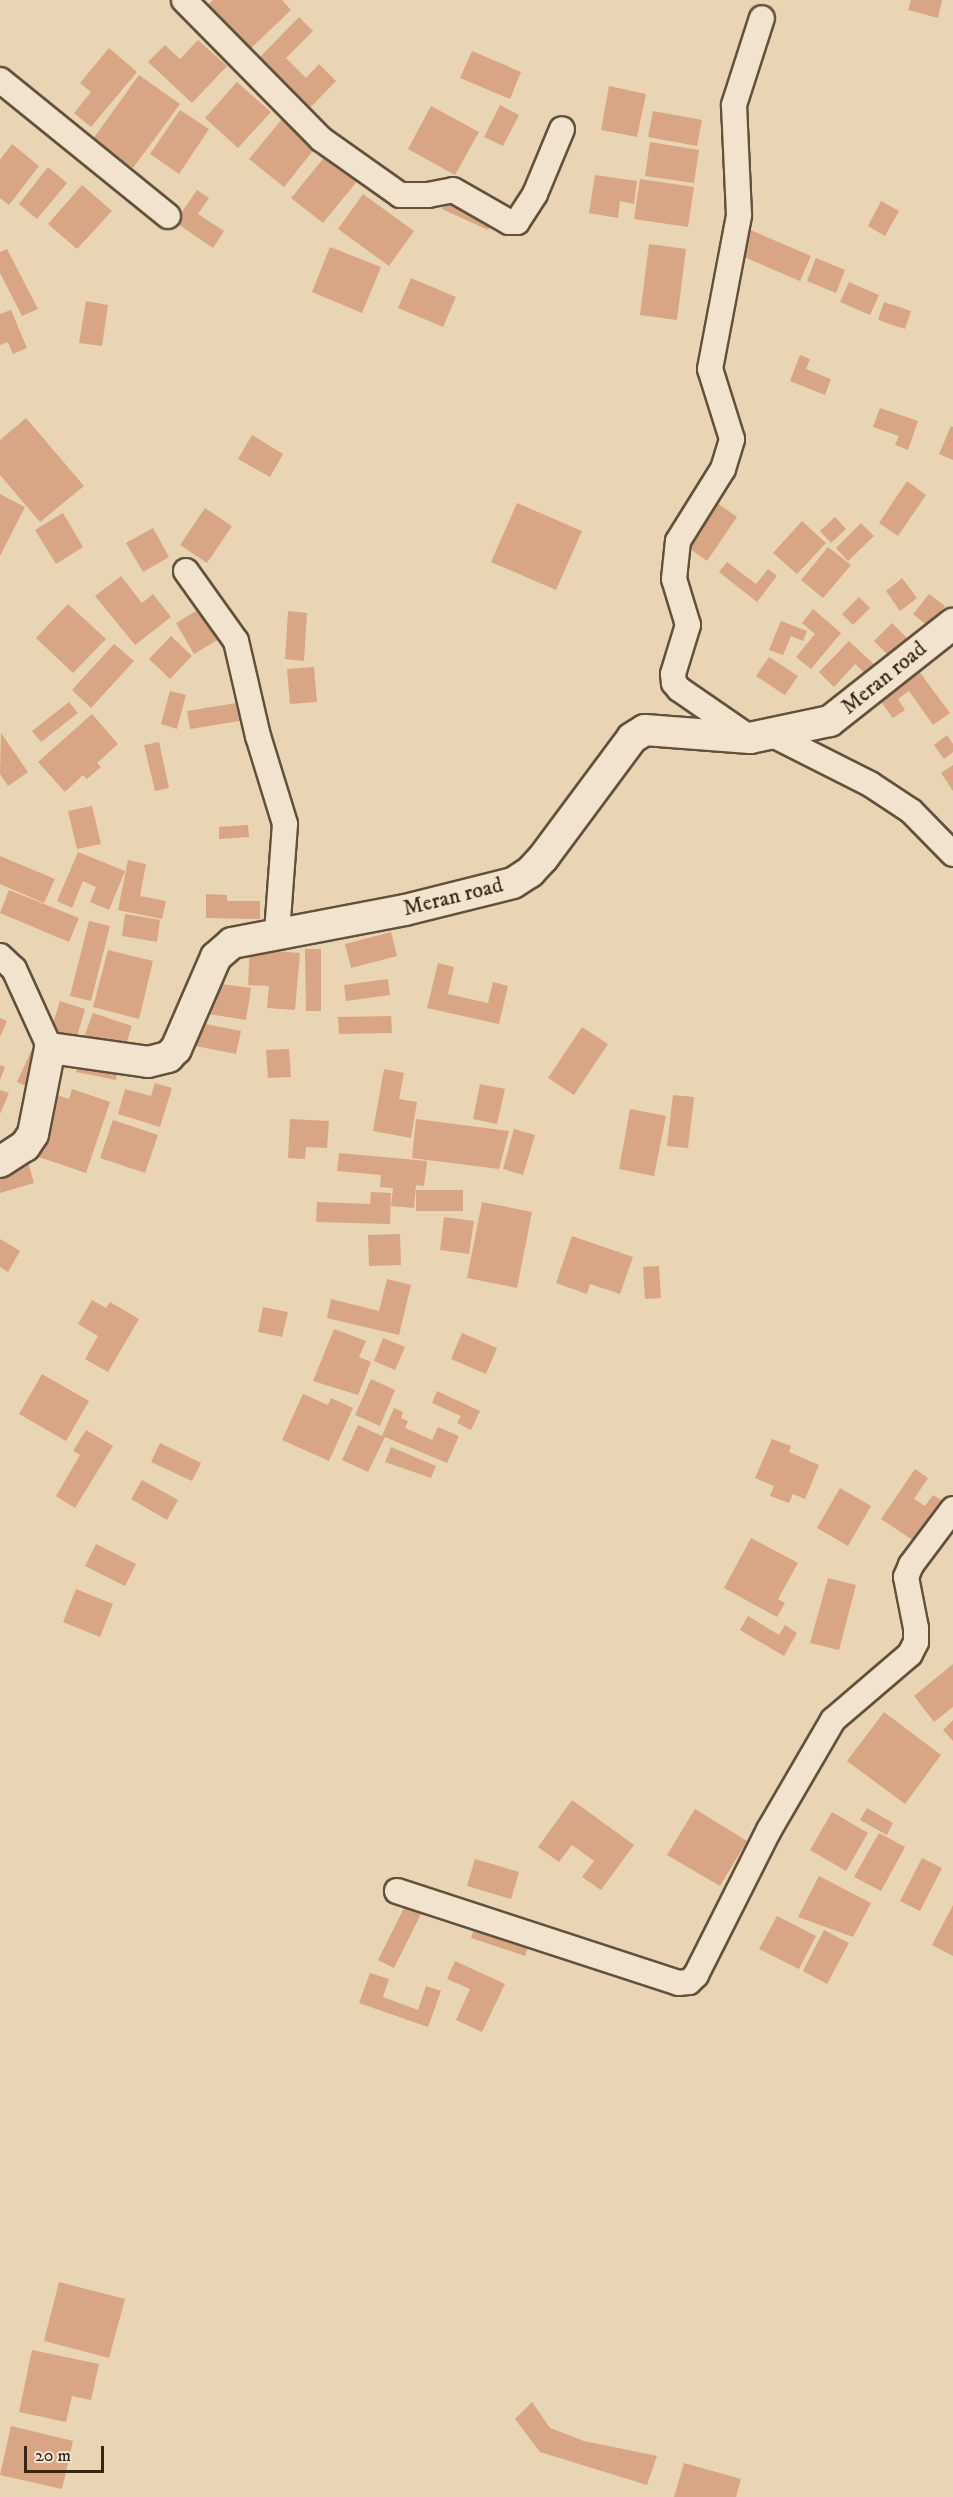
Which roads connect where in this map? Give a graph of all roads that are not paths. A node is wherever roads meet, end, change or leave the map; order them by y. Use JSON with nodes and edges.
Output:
{"nodes":[{"id":1,"x":184,"y":0,"type":"edge"},
{"id":2,"x":762,"y":18,"type":"dead end"},
{"id":3,"x":0,"y":80,"type":"edge"},
{"id":4,"x":562,"y":129,"type":"dead end"},
{"id":5,"x":168,"y":216,"type":"dead end"},
{"id":6,"x":186,"y":571,"type":"dead end"},
{"id":7,"x":953,"y":624,"type":"edge"},
{"id":8,"x":760,"y":736,"type":"junction"},
{"id":9,"x":953,"y":854,"type":"edge"},
{"id":10,"x":277,"y":933,"type":"junction"},
{"id":11,"x":0,"y":956,"type":"edge"},
{"id":12,"x":50,"y":1048,"type":"junction"},
{"id":13,"x":0,"y":1162,"type":"edge"},
{"id":14,"x":953,"y":1509,"type":"edge"},
{"id":15,"x":397,"y":1891,"type":"dead end"}],
"edges":[{"from":1,"to":4,"type":"street"},
{"from":2,"to":8,"type":"street"},
{"from":3,"to":5,"type":"street"},
{"from":6,"to":10,"type":"street"},
{"from":7,"to":8,"type":"street","name":"Meran road"},
{"from":8,"to":9,"type":"street"},
{"from":8,"to":10,"type":"street","name":"Meran road"},
{"from":10,"to":12,"type":"street","name":"Meran road"},
{"from":11,"to":12,"type":"street"},
{"from":12,"to":13,"type":"street"},
{"from":14,"to":15,"type":"street"}]}
